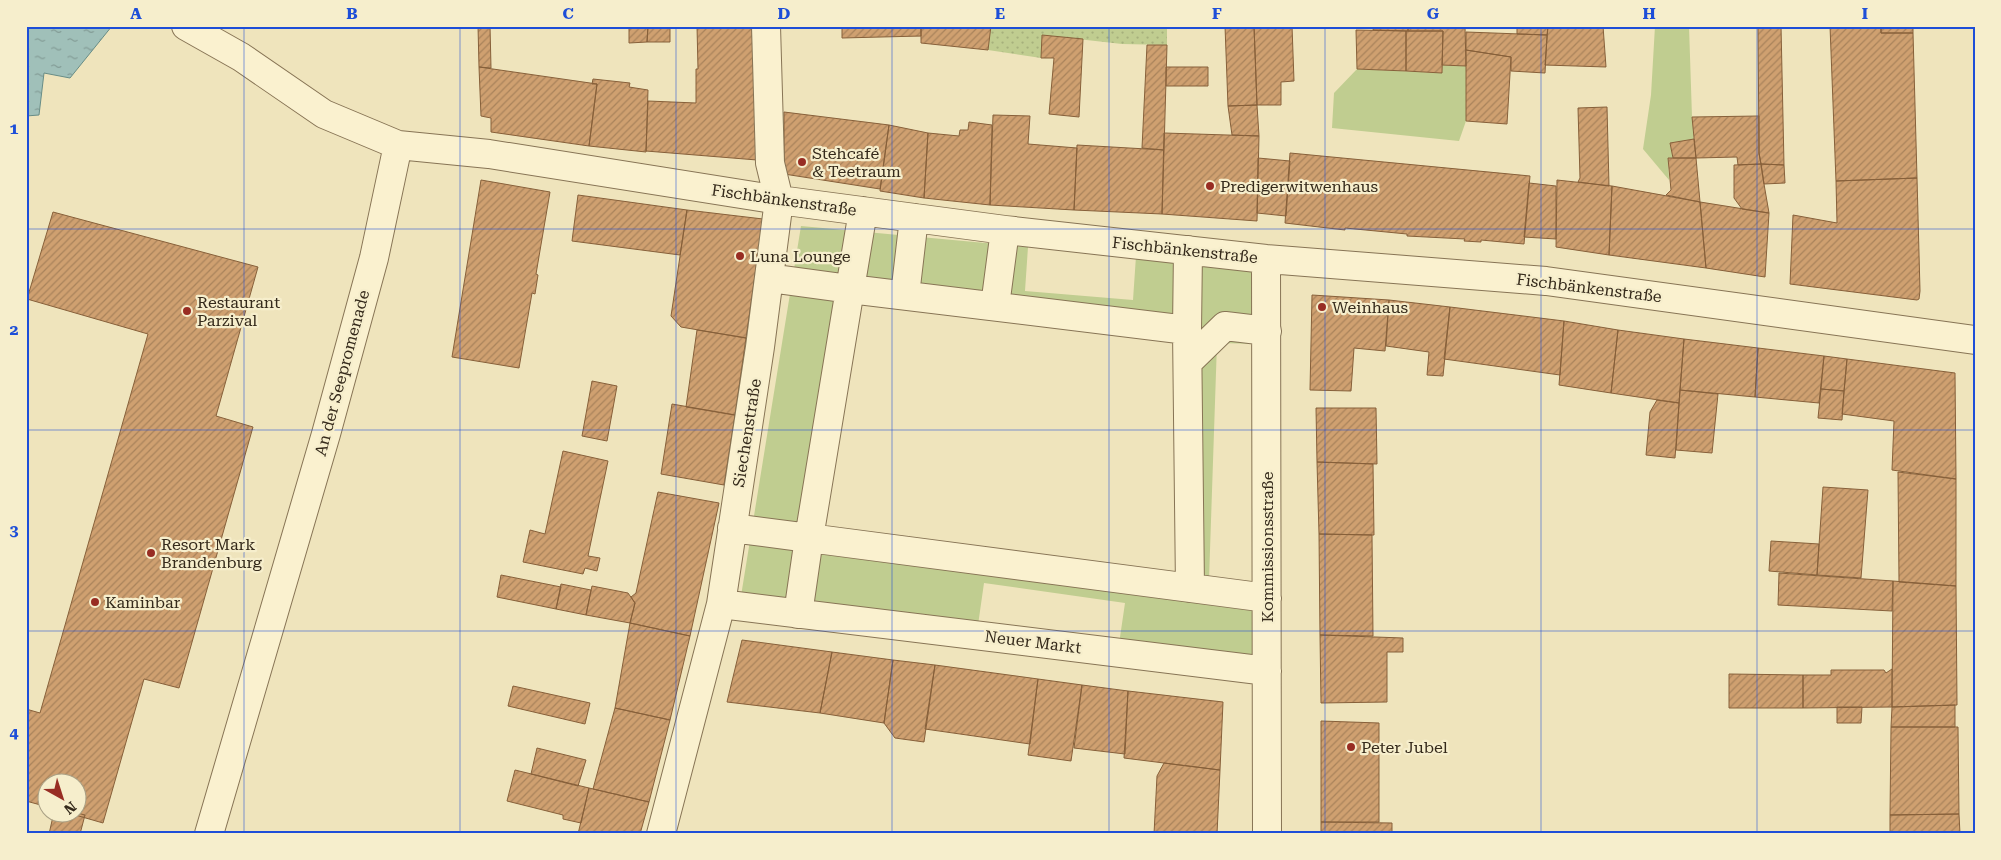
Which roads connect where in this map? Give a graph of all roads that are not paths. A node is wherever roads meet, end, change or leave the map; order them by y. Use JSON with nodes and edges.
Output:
{"nodes":[{"id":1,"x":186,"y":26,"type":"edge"},
{"id":2,"x":766,"y":26,"type":"edge"},
{"id":3,"x":398,"y":145,"type":"junction"},
{"id":4,"x":778,"y":200,"type":"junction"},
{"id":5,"x":863,"y":211,"type":"junction"},
{"id":6,"x":914,"y":218,"type":"junction"},
{"id":7,"x":1005,"y":230,"type":"junction"},
{"id":8,"x":1188,"y":250,"type":"junction"},
{"id":9,"x":1266,"y":259,"type":"junction"},
{"id":10,"x":769,"y":278,"type":"junction"},
{"id":11,"x":850,"y":288,"type":"junction"},
{"id":12,"x":905,"y":295,"type":"junction"},
{"id":13,"x":995,"y":306,"type":"junction"},
{"id":14,"x":1187,"y":330,"type":"junction"},
{"id":15,"x":1267,"y":331,"type":"junction"},
{"id":16,"x":1975,"y":340,"type":"edge"},
{"id":17,"x":1188,"y":362,"type":"junction"},
{"id":18,"x":732,"y":528,"type":"junction"},
{"id":19,"x":810,"y":538,"type":"junction"},
{"id":20,"x":1190,"y":588,"type":"junction"},
{"id":21,"x":1267,"y":598,"type":"junction"},
{"id":22,"x":721,"y":604,"type":"junction"},
{"id":23,"x":798,"y":614,"type":"junction"},
{"id":24,"x":1267,"y":671,"type":"junction"},
{"id":25,"x":209,"y":834,"type":"edge"},
{"id":26,"x":661,"y":834,"type":"edge"},
{"id":27,"x":1267,"y":834,"type":"edge"}],
"edges":[{"from":1,"to":3,"type":"street"},
{"from":2,"to":4,"type":"street","name":"Siechenstraße"},
{"from":3,"to":4,"type":"street","name":"Fischbänkenstraße"},
{"from":3,"to":25,"type":"street","name":"An der Seepromenade"},
{"from":4,"to":5,"type":"street","name":"Fischbänkenstraße"},
{"from":4,"to":10,"type":"street","name":"Siechenstraße"},
{"from":5,"to":6,"type":"street","name":"Fischbänkenstraße"},
{"from":5,"to":11,"type":"street"},
{"from":6,"to":7,"type":"street","name":"Fischbänkenstraße"},
{"from":6,"to":12,"type":"street"},
{"from":7,"to":8,"type":"street","name":"Fischbänkenstraße"},
{"from":7,"to":13,"type":"street"},
{"from":8,"to":9,"type":"street","name":"Fischbänkenstraße"},
{"from":8,"to":14,"type":"street"},
{"from":9,"to":15,"type":"street","name":"Kommissionsstraße"},
{"from":9,"to":16,"type":"street","name":"Fischbänkenstraße"},
{"from":10,"to":11,"type":"street"},
{"from":10,"to":18,"type":"street","name":"Siechenstraße"},
{"from":11,"to":12,"type":"street"},
{"from":11,"to":19,"type":"street"},
{"from":12,"to":13,"type":"street"},
{"from":13,"to":14,"type":"street"},
{"from":14,"to":17,"type":"street"},
{"from":15,"to":17,"type":"street"},
{"from":15,"to":21,"type":"street","name":"Kommissionsstraße"},
{"from":17,"to":20,"type":"street"},
{"from":18,"to":19,"type":"street"},
{"from":18,"to":22,"type":"street","name":"Siechenstraße"},
{"from":19,"to":20,"type":"street"},
{"from":19,"to":23,"type":"street"},
{"from":20,"to":21,"type":"street"},
{"from":21,"to":24,"type":"street","name":"Kommissionsstraße"},
{"from":22,"to":23,"type":"street","name":"Neuer Markt"},
{"from":22,"to":26,"type":"street","name":"Siechenstraße"},
{"from":23,"to":24,"type":"street","name":"Neuer Markt"},
{"from":24,"to":27,"type":"street","name":"Kommissionsstraße"}]}
